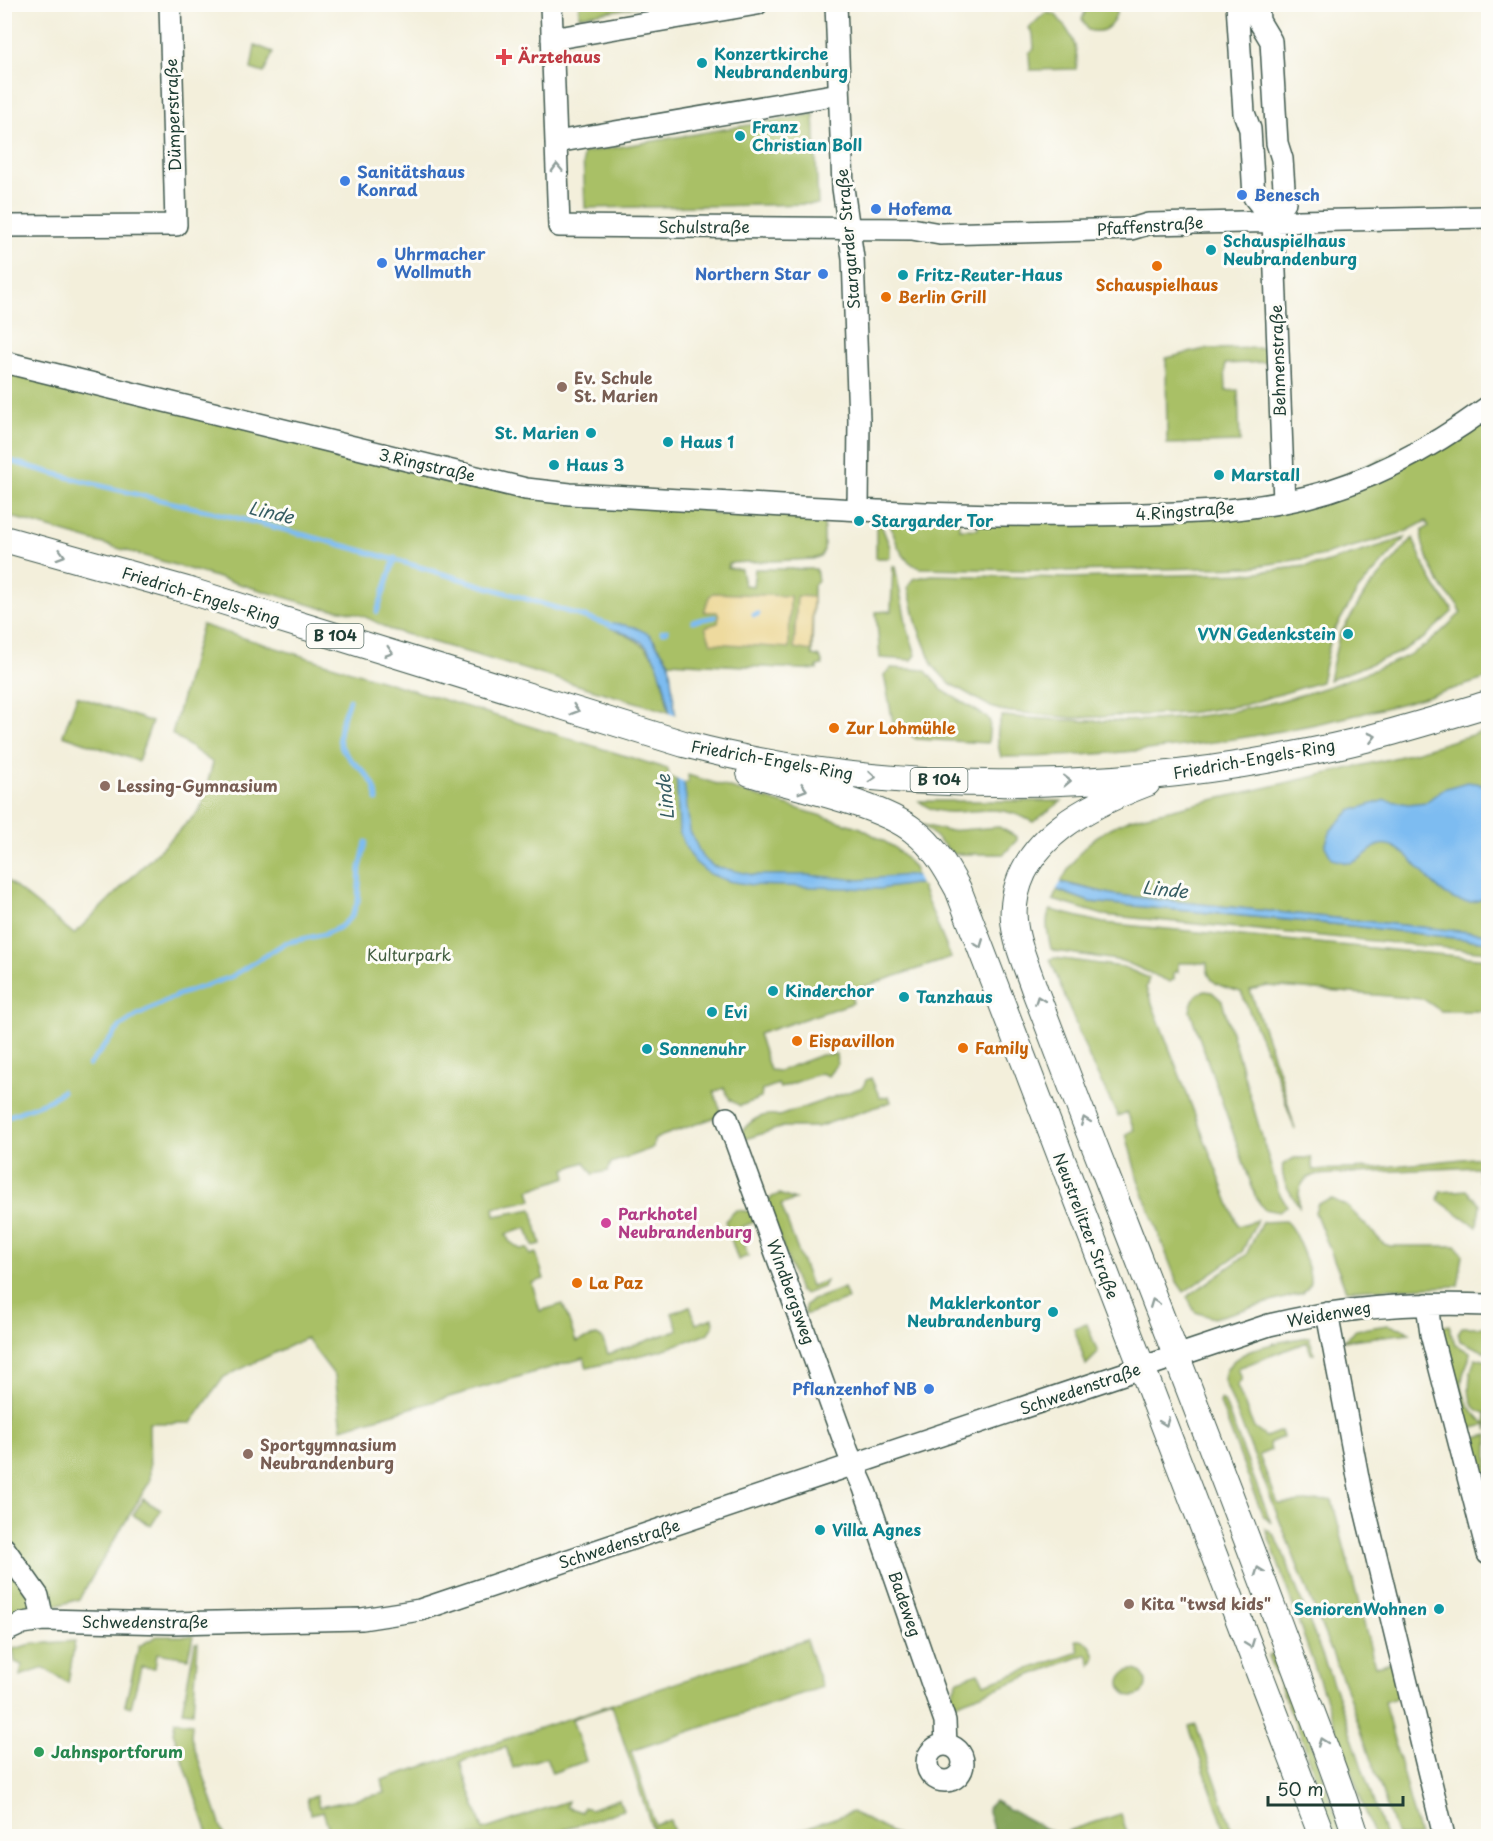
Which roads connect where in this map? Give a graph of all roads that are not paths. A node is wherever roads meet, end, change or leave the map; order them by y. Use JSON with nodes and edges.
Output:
{"nodes":[{"id":1,"x":170,"y":4,"type":"edge"},
{"id":2,"x":551,"y":4,"type":"edge"},
{"id":3,"x":757,"y":4,"type":"edge"},
{"id":4,"x":836,"y":4,"type":"edge"},
{"id":5,"x":1258,"y":5,"type":"edge"},
{"id":6,"x":1237,"y":6,"type":"edge"},
{"id":7,"x":552,"y":39,"type":"junction"},
{"id":8,"x":839,"y":94,"type":"junction"},
{"id":9,"x":556,"y":142,"type":"junction"},
{"id":10,"x":1286,"y":159,"type":"junction"},
{"id":11,"x":1252,"y":161,"type":"junction"},
{"id":12,"x":1258,"y":202,"type":"junction"},
{"id":13,"x":1488,"y":217,"type":"edge"},
{"id":14,"x":1273,"y":220,"type":"junction"},
{"id":15,"x":4,"y":226,"type":"edge"},
{"id":16,"x":848,"y":229,"type":"junction"},
{"id":17,"x":4,"y":362,"type":"edge"},
{"id":18,"x":1488,"y":407,"type":"edge"},
{"id":19,"x":1284,"y":502,"type":"junction"},
{"id":20,"x":858,"y":509,"type":"junction"},
{"id":21,"x":4,"y":539,"type":"edge"},
{"id":22,"x":1488,"y":704,"type":"edge"},
{"id":23,"x":711,"y":751,"type":"junction"},
{"id":24,"x":1170,"y":775,"type":"junction"},
{"id":25,"x":727,"y":1118,"type":"dead end"},
{"id":26,"x":1427,"y":1304,"type":"junction"},
{"id":27,"x":1488,"y":1305,"type":"edge"},
{"id":28,"x":1327,"y":1313,"type":"junction"},
{"id":29,"x":1176,"y":1357,"type":"junction"},
{"id":30,"x":1143,"y":1368,"type":"junction"},
{"id":31,"x":854,"y":1466,"type":"junction"},
{"id":32,"x":4,"y":1548,"type":"edge"},
{"id":33,"x":1488,"y":1554,"type":"edge"},
{"id":34,"x":43,"y":1620,"type":"junction"},
{"id":35,"x":4,"y":1632,"type":"edge"},
{"id":36,"x":946,"y":1745,"type":"dead end"},
{"id":37,"x":1322,"y":1836,"type":"edge"},
{"id":38,"x":1356,"y":1836,"type":"edge"},
{"id":39,"x":1444,"y":1836,"type":"edge"}],
"edges":[{"from":1,"to":15,"type":"street","name":"Dümperstraße"},
{"from":2,"to":7,"type":"street"},
{"from":3,"to":7,"type":"street"},
{"from":4,"to":8,"type":"street","name":"Stargarder Straße"},
{"from":5,"to":6,"type":"street"},
{"from":5,"to":10,"type":"street"},
{"from":6,"to":11,"type":"street"},
{"from":7,"to":9,"type":"street"},
{"from":8,"to":9,"type":"street"},
{"from":8,"to":16,"type":"street","name":"Stargarder Straße"},
{"from":16,"to":9,"type":"street","name":"Schulstraße","one_way":true},
{"from":10,"to":11,"type":"street"},
{"from":10,"to":12,"type":"street"},
{"from":11,"to":12,"type":"street"},
{"from":12,"to":14,"type":"street"},
{"from":13,"to":14,"type":"street","name":"Pfaffenstraße"},
{"from":14,"to":16,"type":"street","name":"Pfaffenstraße"},
{"from":14,"to":19,"type":"street","name":"Behmenstraße"},
{"from":16,"to":20,"type":"street","name":"Stargarder Straße"},
{"from":17,"to":20,"type":"street","name":"3.Ringstraße"},
{"from":18,"to":19,"type":"street","name":"4.Ringstraße"},
{"from":19,"to":20,"type":"street","name":"4.Ringstraße"},
{"from":21,"to":23,"type":"main road","name":"Friedrich-Engels-Ring","number":"B 104","one_way":true},
{"from":24,"to":22,"type":"main road","name":"Friedrich-Engels-Ring","number":"B 104","one_way":true},
{"from":23,"to":24,"type":"main road","name":"Friedrich-Engels-Ring","number":"B 104","one_way":true},
{"from":23,"to":30,"type":"main road","name":"Neustrelitzer Straße","one_way":true},
{"from":29,"to":24,"type":"main road","one_way":true},
{"from":25,"to":31,"type":"street","name":"Windbergsweg"},
{"from":26,"to":27,"type":"street","name":"Weidenweg"},
{"from":26,"to":28,"type":"street","name":"Weidenweg"},
{"from":26,"to":33,"type":"street"},
{"from":28,"to":29,"type":"street","name":"Weidenweg"},
{"from":28,"to":39,"type":"street"},
{"from":29,"to":30,"type":"street","name":"Schwedenstraße"},
{"from":38,"to":29,"type":"main road","one_way":true},
{"from":30,"to":31,"type":"street","name":"Schwedenstraße"},
{"from":30,"to":37,"type":"main road","name":"Neustrelitzer Straße","one_way":true},
{"from":31,"to":34,"type":"street","name":"Schwedenstraße"},
{"from":31,"to":36,"type":"street","name":"Badeweg"},
{"from":32,"to":34,"type":"street"},
{"from":34,"to":35,"type":"street","name":"Schwedenstraße"}]}
